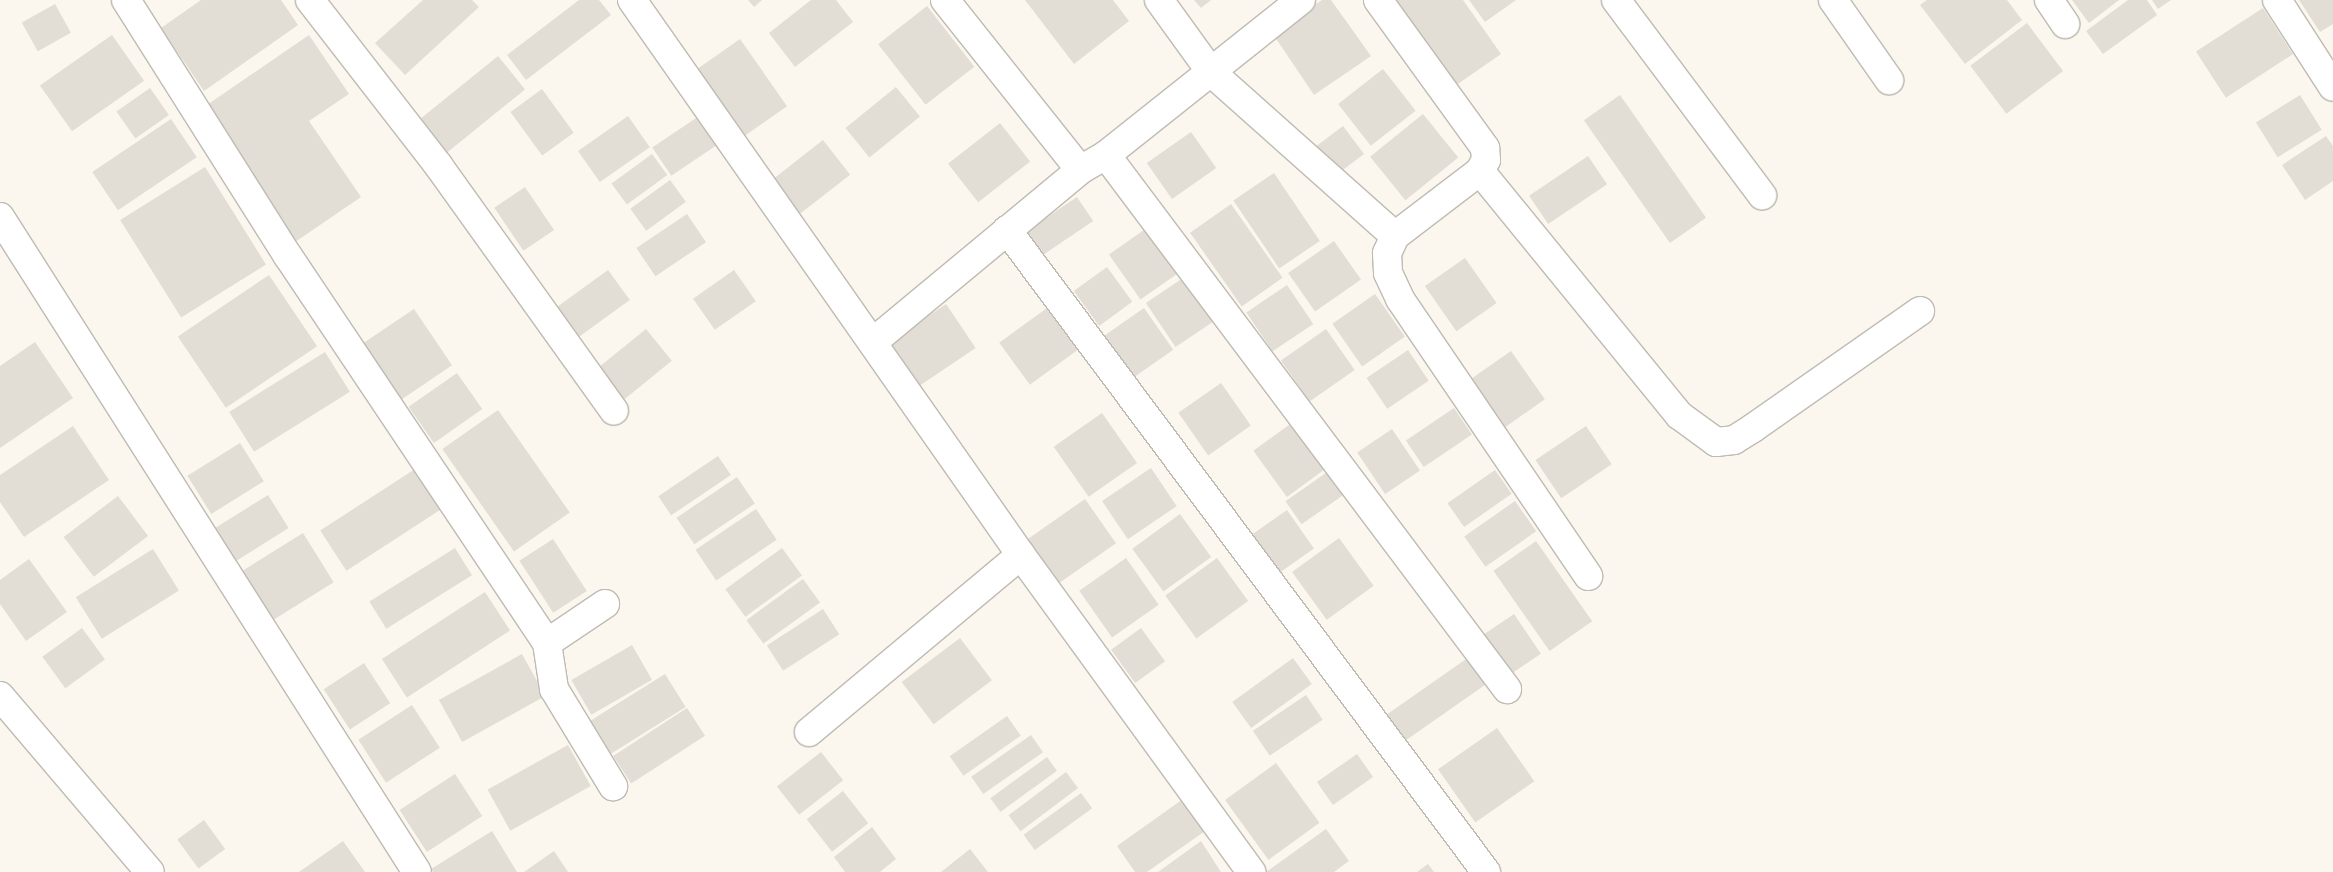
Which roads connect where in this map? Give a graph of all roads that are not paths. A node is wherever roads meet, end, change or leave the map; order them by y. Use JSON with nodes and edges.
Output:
{"nodes":[{"id":1,"x":126,"y":0,"type":"edge"},
{"id":2,"x":310,"y":0,"type":"edge"},
{"id":3,"x":632,"y":0,"type":"edge"},
{"id":4,"x":945,"y":0,"type":"edge"},
{"id":5,"x":1159,"y":0,"type":"edge"},
{"id":6,"x":1301,"y":0,"type":"edge"},
{"id":7,"x":1378,"y":0,"type":"edge"},
{"id":8,"x":1616,"y":0,"type":"edge"},
{"id":9,"x":1832,"y":0,"type":"edge"},
{"id":10,"x":2049,"y":0,"type":"edge"},
{"id":11,"x":2277,"y":0,"type":"edge"},
{"id":12,"x":2065,"y":24,"type":"dead end"},
{"id":13,"x":2324,"y":52,"type":"edge"},
{"id":14,"x":1211,"y":72,"type":"junction"},
{"id":15,"x":1889,"y":80,"type":"dead end"},
{"id":16,"x":2333,"y":87,"type":"edge"},
{"id":17,"x":1106,"y":155,"type":"junction"},
{"id":18,"x":1080,"y":170,"type":"junction"},
{"id":19,"x":1480,"y":171,"type":"junction"},
{"id":20,"x":1762,"y":195,"type":"dead end"},
{"id":21,"x":0,"y":217,"type":"edge"},
{"id":22,"x":1007,"y":230,"type":"junction"},
{"id":23,"x":1395,"y":236,"type":"junction"},
{"id":24,"x":1920,"y":311,"type":"dead end"},
{"id":25,"x":873,"y":342,"type":"junction"},
{"id":26,"x":614,"y":411,"type":"dead end"},
{"id":27,"x":1021,"y":555,"type":"junction"},
{"id":28,"x":1588,"y":576,"type":"dead end"},
{"id":29,"x":605,"y":604,"type":"dead end"},
{"id":30,"x":547,"y":643,"type":"junction"},
{"id":31,"x":1507,"y":689,"type":"dead end"},
{"id":32,"x":0,"y":696,"type":"edge"},
{"id":33,"x":809,"y":732,"type":"dead end"},
{"id":34,"x":613,"y":786,"type":"dead end"},
{"id":35,"x":150,"y":872,"type":"edge"},
{"id":36,"x":417,"y":872,"type":"edge"},
{"id":37,"x":1251,"y":872,"type":"edge"},
{"id":38,"x":1486,"y":872,"type":"edge"}],
"edges":[{"from":1,"to":30,"type":"street"},
{"from":2,"to":26,"type":"street"},
{"from":3,"to":25,"type":"street"},
{"from":4,"to":18,"type":"street"},
{"from":5,"to":14,"type":"street"},
{"from":6,"to":14,"type":"street"},
{"from":7,"to":19,"type":"street"},
{"from":8,"to":20,"type":"street"},
{"from":9,"to":15,"type":"street"},
{"from":10,"to":12,"type":"street"},
{"from":11,"to":13,"type":"street"},
{"from":13,"to":16,"type":"street"},
{"from":14,"to":17,"type":"street"},
{"from":14,"to":23,"type":"street"},
{"from":17,"to":18,"type":"street"},
{"from":17,"to":31,"type":"street"},
{"from":18,"to":22,"type":"street"},
{"from":19,"to":23,"type":"street"},
{"from":19,"to":24,"type":"street"},
{"from":21,"to":36,"type":"street"},
{"from":22,"to":25,"type":"street"},
{"from":22,"to":38,"type":"street"},
{"from":23,"to":28,"type":"street"},
{"from":25,"to":27,"type":"street"},
{"from":27,"to":33,"type":"street"},
{"from":27,"to":37,"type":"street"},
{"from":29,"to":30,"type":"street"},
{"from":30,"to":34,"type":"street"},
{"from":32,"to":35,"type":"street"}]}
